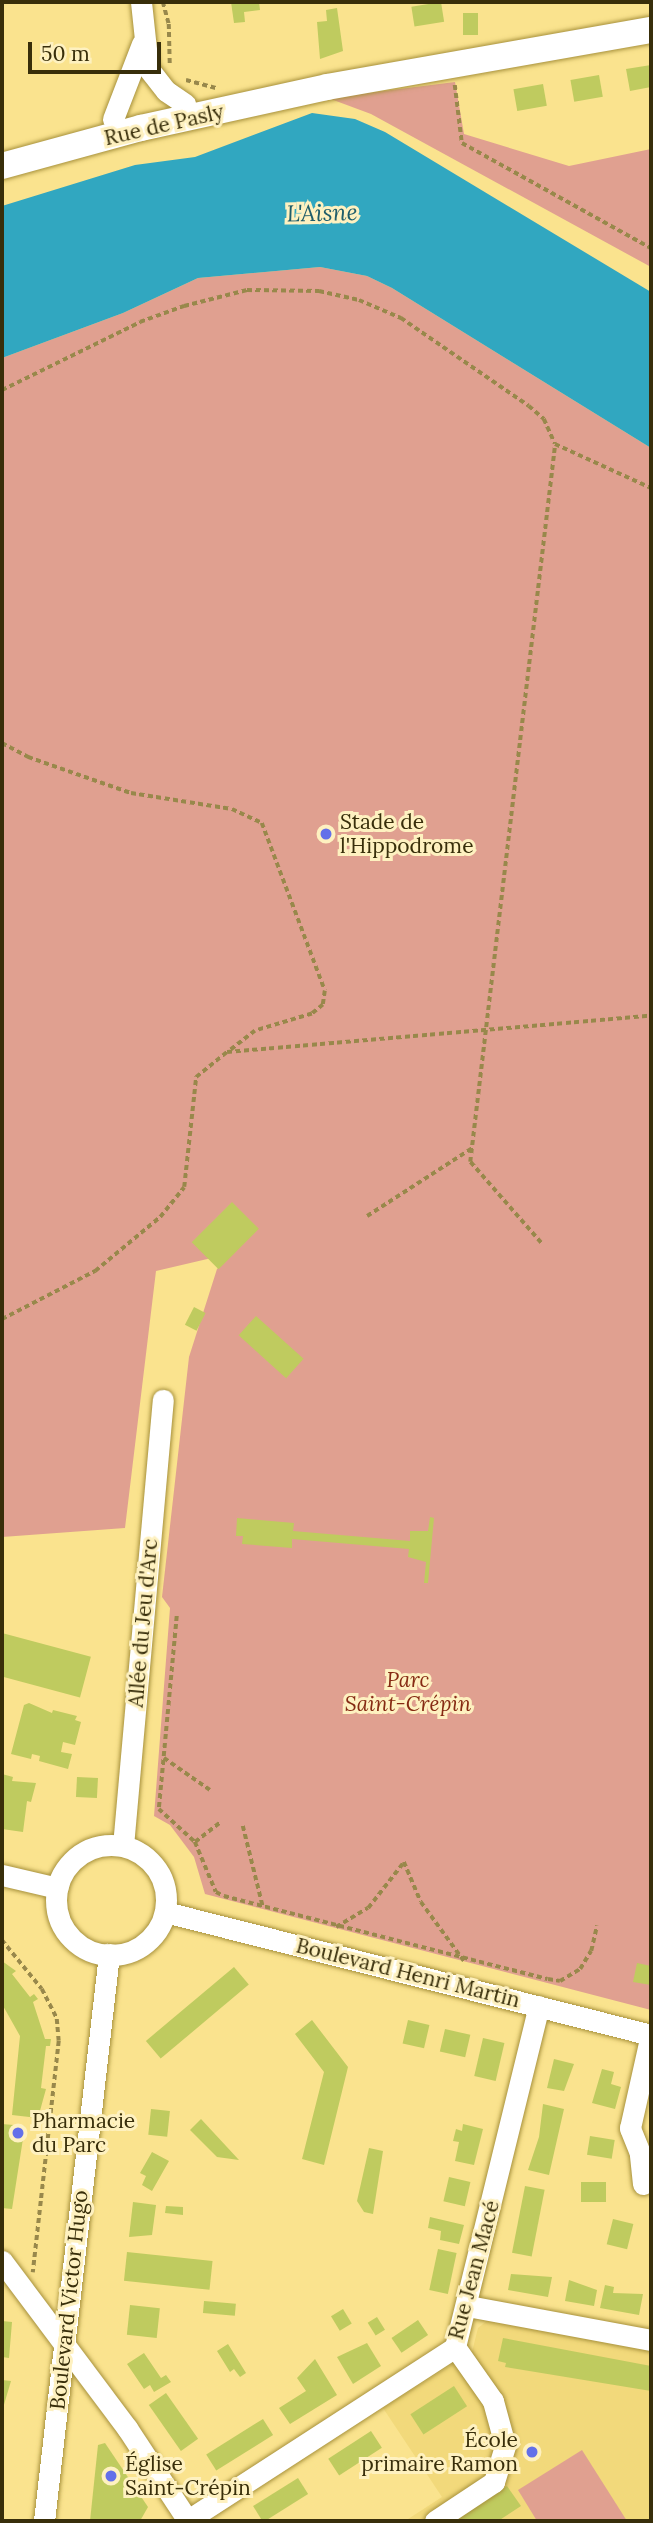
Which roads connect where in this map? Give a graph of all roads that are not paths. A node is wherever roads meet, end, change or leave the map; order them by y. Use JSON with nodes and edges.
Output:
{"nodes":[{"id":1,"x":141,"y":2,"type":"edge"},
{"id":2,"x":651,"y":30,"type":"edge"},
{"id":3,"x":142,"y":44,"type":"junction"},
{"id":4,"x":327,"y":88,"type":"junction"},
{"id":5,"x":184,"y":92,"type":"junction"},
{"id":6,"x":113,"y":119,"type":"junction"},
{"id":7,"x":2,"y":156,"type":"edge"},
{"id":8,"x":2,"y":166,"type":"edge"},
{"id":9,"x":163,"y":1400,"type":"dead end"},
{"id":10,"x":123,"y":1846,"type":"junction"},
{"id":11,"x":2,"y":1875,"type":"edge"},
{"id":12,"x":58,"y":1888,"type":"junction"},
{"id":13,"x":165,"y":1912,"type":"junction"},
{"id":14,"x":109,"y":1954,"type":"junction"},
{"id":15,"x":539,"y":2006,"type":"junction"},
{"id":16,"x":651,"y":2034,"type":"edge"},
{"id":17,"x":643,"y":2184,"type":"dead end"},
{"id":18,"x":2,"y":2261,"type":"edge"},
{"id":19,"x":468,"y":2306,"type":"junction"},
{"id":20,"x":64,"y":2340,"type":"junction"},
{"id":21,"x":651,"y":2340,"type":"edge"},
{"id":22,"x":455,"y":2347,"type":"junction"},
{"id":23,"x":44,"y":2521,"type":"edge"},
{"id":24,"x":188,"y":2521,"type":"edge"},
{"id":25,"x":435,"y":2521,"type":"edge"}],
"edges":[{"from":1,"to":3,"type":"street"},
{"from":2,"to":4,"type":"main road","name":"Rue de Pasly"},
{"from":3,"to":5,"type":"street"},
{"from":3,"to":6,"type":"street"},
{"from":4,"to":5,"type":"main road","name":"Rue de Pasly"},
{"from":4,"to":8,"type":"main road","name":"Rue de Pasly"},
{"from":5,"to":6,"type":"main road","name":"Rue de Pasly"},
{"from":6,"to":7,"type":"main road","name":"Rue de Pasly"},
{"from":9,"to":10,"type":"street","name":"Allée du Jeu d'Arc"},
{"from":10,"to":12,"type":"street"},
{"from":10,"to":13,"type":"street"},
{"from":11,"to":12,"type":"street"},
{"from":12,"to":14,"type":"street"},
{"from":13,"to":14,"type":"street"},
{"from":13,"to":15,"type":"street","name":"Boulevard Henri Martin"},
{"from":14,"to":20,"type":"street","name":"Boulevard Victor Hugo"},
{"from":15,"to":16,"type":"street","name":"Boulevard Henri Martin"},
{"from":15,"to":19,"type":"street","name":"Rue Jean Macé"},
{"from":16,"to":17,"type":"street"},
{"from":18,"to":20,"type":"street"},
{"from":19,"to":21,"type":"street"},
{"from":19,"to":22,"type":"street","name":"Rue Jean Macé"},
{"from":20,"to":23,"type":"street","name":"Boulevard Victor Hugo"},
{"from":20,"to":24,"type":"street"},
{"from":22,"to":24,"type":"street","name":"Rue Jean Macé"},
{"from":22,"to":25,"type":"street"}]}
